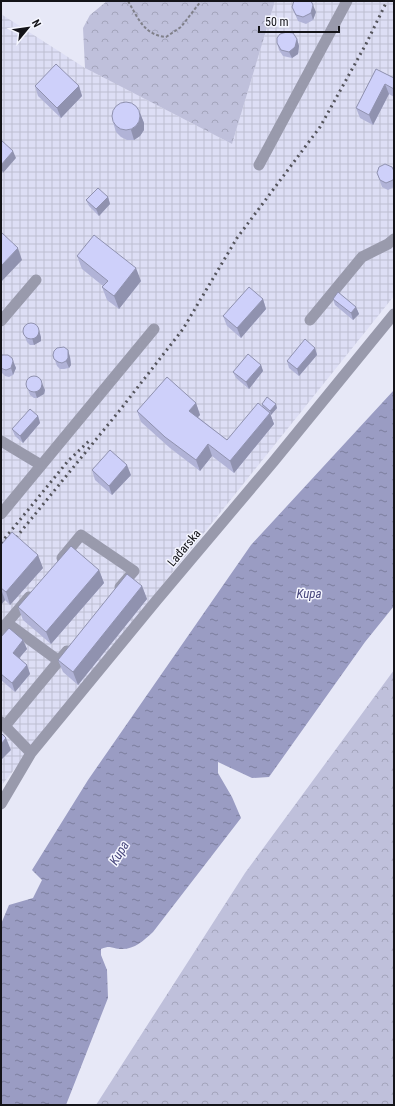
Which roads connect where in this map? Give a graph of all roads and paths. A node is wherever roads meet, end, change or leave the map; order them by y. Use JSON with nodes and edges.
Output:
{"nodes":[{"id":1,"x":128,"y":1,"type":"edge"},
{"id":2,"x":201,"y":1,"type":"edge"},
{"id":3,"x":347,"y":1,"type":"edge"},
{"id":4,"x":259,"y":164,"type":"dead end"},
{"id":5,"x":394,"y":239,"type":"edge"},
{"id":6,"x":36,"y":280,"type":"dead end"},
{"id":7,"x":394,"y":314,"type":"edge"},
{"id":8,"x":310,"y":320,"type":"dead end"},
{"id":9,"x":1,"y":321,"type":"edge"},
{"id":10,"x":154,"y":329,"type":"dead end"},
{"id":11,"x":1,"y":441,"type":"edge"},
{"id":12,"x":41,"y":465,"type":"junction"},
{"id":13,"x":1,"y":514,"type":"edge"},
{"id":14,"x":56,"y":564,"type":"edge"},
{"id":15,"x":37,"y":588,"type":"edge"},
{"id":16,"x":114,"y":595,"type":"edge"},
{"id":17,"x":4,"y":626,"type":"edge"},
{"id":18,"x":74,"y":643,"type":"edge"},
{"id":19,"x":59,"y":661,"type":"junction"},
{"id":20,"x":3,"y":724,"type":"edge"},
{"id":21,"x":32,"y":753,"type":"junction"},
{"id":22,"x":1,"y":804,"type":"edge"}],
"edges":[{"from":1,"to":2,"type":"path"},
{"from":3,"to":4,"type":"street"},
{"from":5,"to":8,"type":"street"},
{"from":6,"to":9,"type":"street"},
{"from":7,"to":21,"type":"street","name":"Lađarska"},
{"from":10,"to":12,"type":"street"},
{"from":11,"to":12,"type":"street"},
{"from":12,"to":13,"type":"street"},
{"from":14,"to":16,"type":"street"},
{"from":15,"to":17,"type":"street"},
{"from":17,"to":19,"type":"street"},
{"from":18,"to":19,"type":"street"},
{"from":19,"to":20,"type":"street"},
{"from":20,"to":21,"type":"street"},
{"from":21,"to":22,"type":"street","name":"Lađarska"}]}
